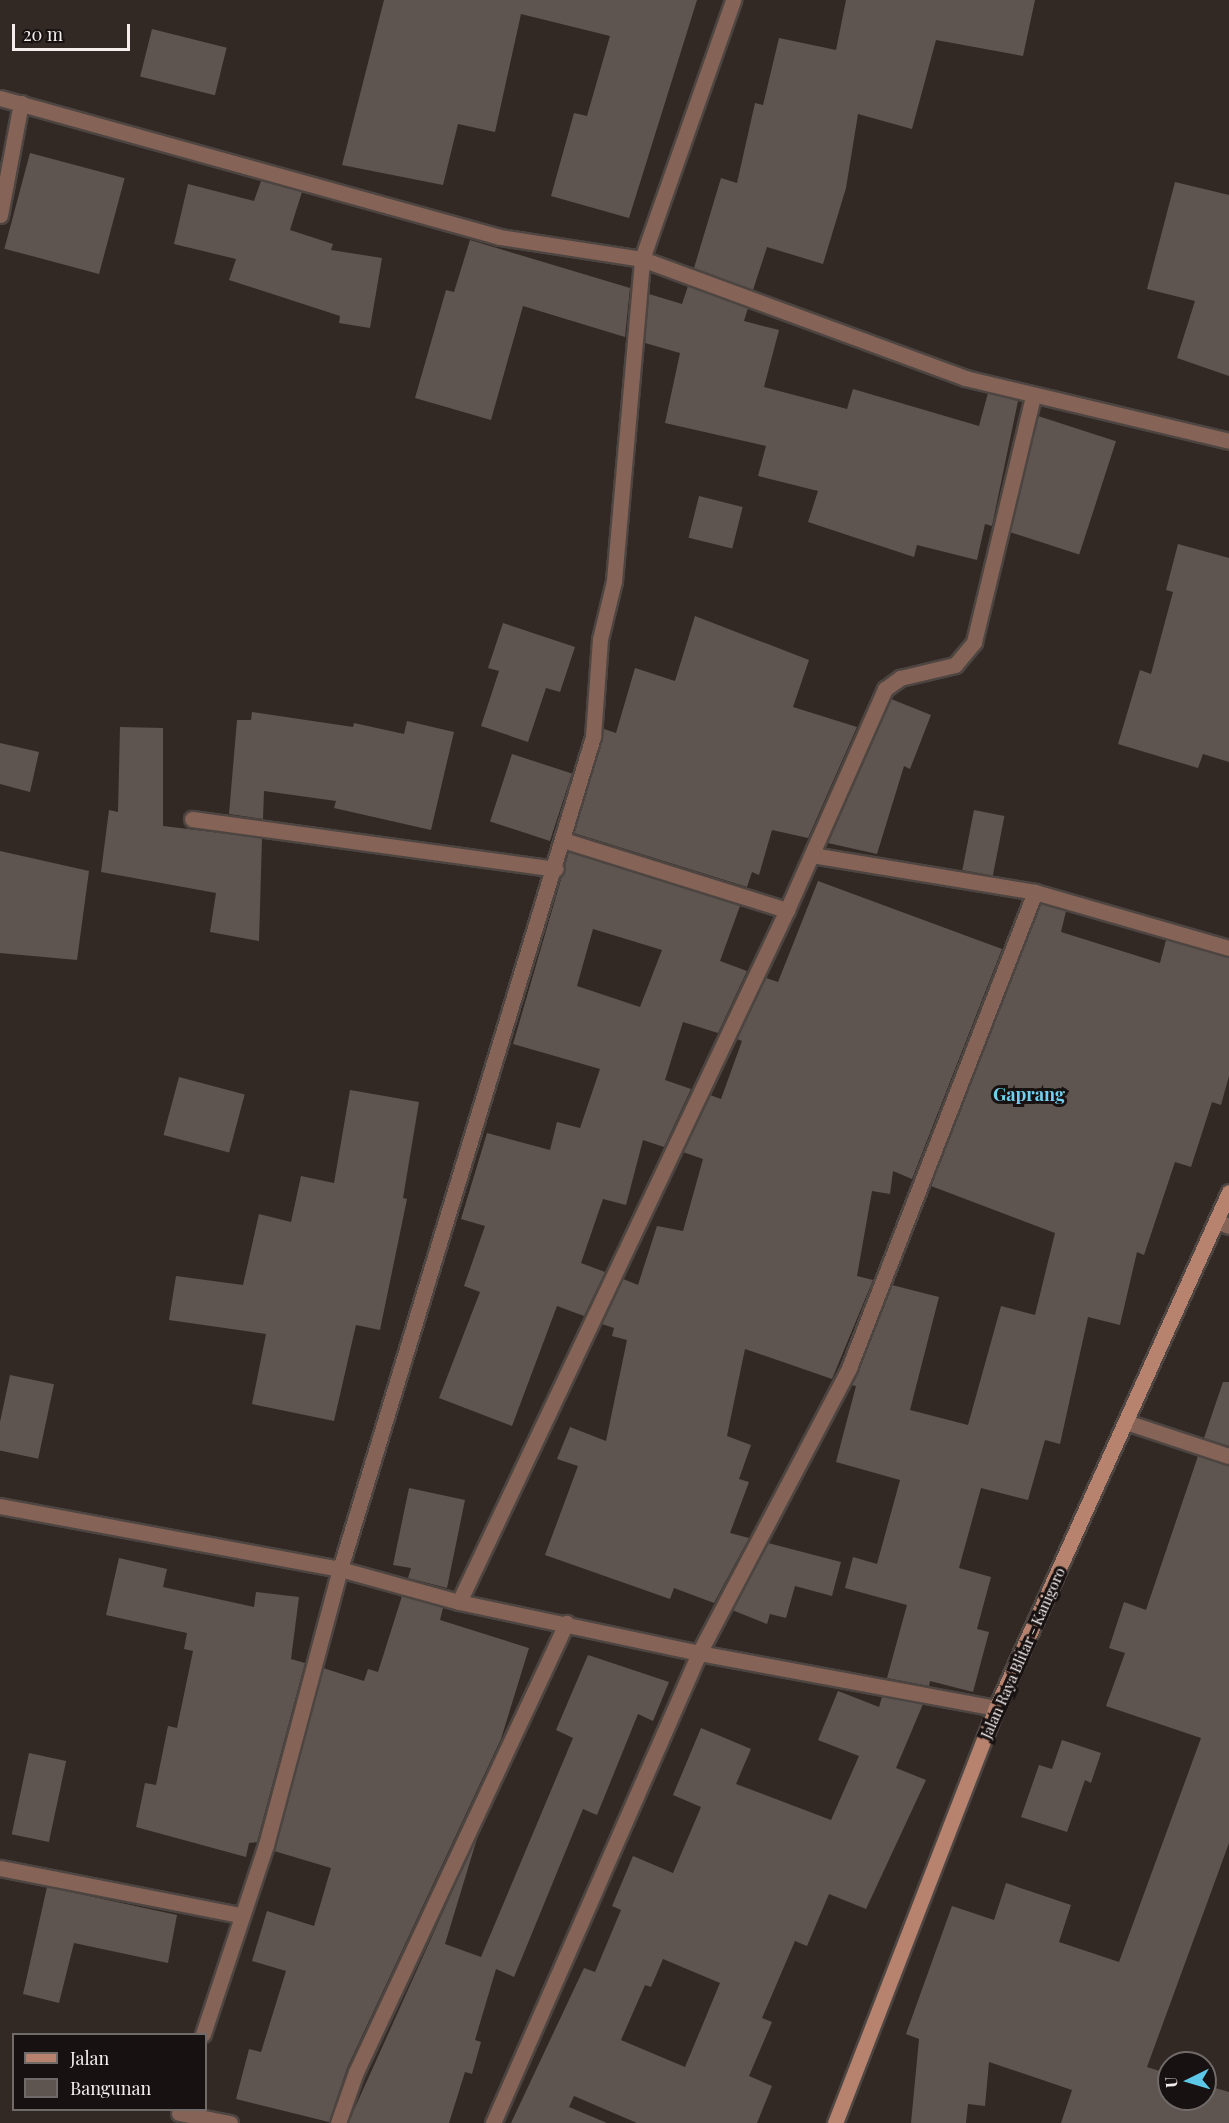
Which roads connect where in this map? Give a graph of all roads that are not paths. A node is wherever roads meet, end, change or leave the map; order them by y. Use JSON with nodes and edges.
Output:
{"nodes":[{"id":1,"x":733,"y":0,"type":"edge"},
{"id":2,"x":0,"y":98,"type":"edge"},
{"id":3,"x":21,"y":104,"type":"junction"},
{"id":4,"x":0,"y":215,"type":"edge"},
{"id":5,"x":642,"y":259,"type":"junction"},
{"id":6,"x":1033,"y":397,"type":"junction"},
{"id":7,"x":1229,"y":441,"type":"edge"},
{"id":8,"x":192,"y":819,"type":"dead end"},
{"id":9,"x":563,"y":840,"type":"junction"},
{"id":10,"x":812,"y":855,"type":"junction"},
{"id":11,"x":556,"y":868,"type":"junction"},
{"id":12,"x":1035,"y":892,"type":"junction"},
{"id":13,"x":787,"y":910,"type":"junction"},
{"id":14,"x":1229,"y":948,"type":"edge"},
{"id":15,"x":1229,"y":1192,"type":"edge"},
{"id":16,"x":1222,"y":1224,"type":"edge"},
{"id":17,"x":1126,"y":1422,"type":"junction"},
{"id":18,"x":1229,"y":1456,"type":"edge"},
{"id":19,"x":0,"y":1506,"type":"edge"},
{"id":20,"x":340,"y":1569,"type":"junction"},
{"id":21,"x":459,"y":1602,"type":"junction"},
{"id":22,"x":566,"y":1623,"type":"junction"},
{"id":23,"x":699,"y":1653,"type":"junction"},
{"id":24,"x":996,"y":1708,"type":"junction"},
{"id":25,"x":0,"y":1868,"type":"edge"},
{"id":26,"x":240,"y":1915,"type":"junction"},
{"id":27,"x":203,"y":2033,"type":"edge"},
{"id":28,"x":178,"y":2115,"type":"edge"},
{"id":29,"x":230,"y":2123,"type":"edge"},
{"id":30,"x":338,"y":2123,"type":"edge"},
{"id":31,"x":493,"y":2123,"type":"edge"},
{"id":32,"x":836,"y":2123,"type":"edge"}],
"edges":[{"from":1,"to":5,"type":"street"},
{"from":2,"to":3,"type":"street"},
{"from":3,"to":4,"type":"street"},
{"from":3,"to":5,"type":"street"},
{"from":5,"to":6,"type":"street"},
{"from":5,"to":9,"type":"street"},
{"from":6,"to":7,"type":"street"},
{"from":6,"to":10,"type":"street"},
{"from":8,"to":11,"type":"street"},
{"from":9,"to":11,"type":"street"},
{"from":9,"to":13,"type":"street"},
{"from":10,"to":12,"type":"street"},
{"from":10,"to":13,"type":"street"},
{"from":11,"to":20,"type":"street"},
{"from":12,"to":14,"type":"street"},
{"from":12,"to":23,"type":"street"},
{"from":13,"to":21,"type":"street"},
{"from":15,"to":16,"type":"main road","name":"Jalan Raya Blitar - Kanigoro"},
{"from":16,"to":17,"type":"main road","name":"Jalan Raya Blitar - Kanigoro"},
{"from":17,"to":18,"type":"street"},
{"from":17,"to":24,"type":"main road","name":"Jalan Raya Blitar - Kanigoro"},
{"from":19,"to":20,"type":"street"},
{"from":20,"to":21,"type":"street"},
{"from":20,"to":26,"type":"street"},
{"from":21,"to":22,"type":"street"},
{"from":22,"to":23,"type":"street"},
{"from":22,"to":30,"type":"street"},
{"from":23,"to":24,"type":"street"},
{"from":23,"to":31,"type":"street"},
{"from":24,"to":32,"type":"main road","name":"Jalan Raya Blitar - Kanigoro"},
{"from":25,"to":26,"type":"street"},
{"from":26,"to":27,"type":"street"},
{"from":28,"to":29,"type":"street"}]}
